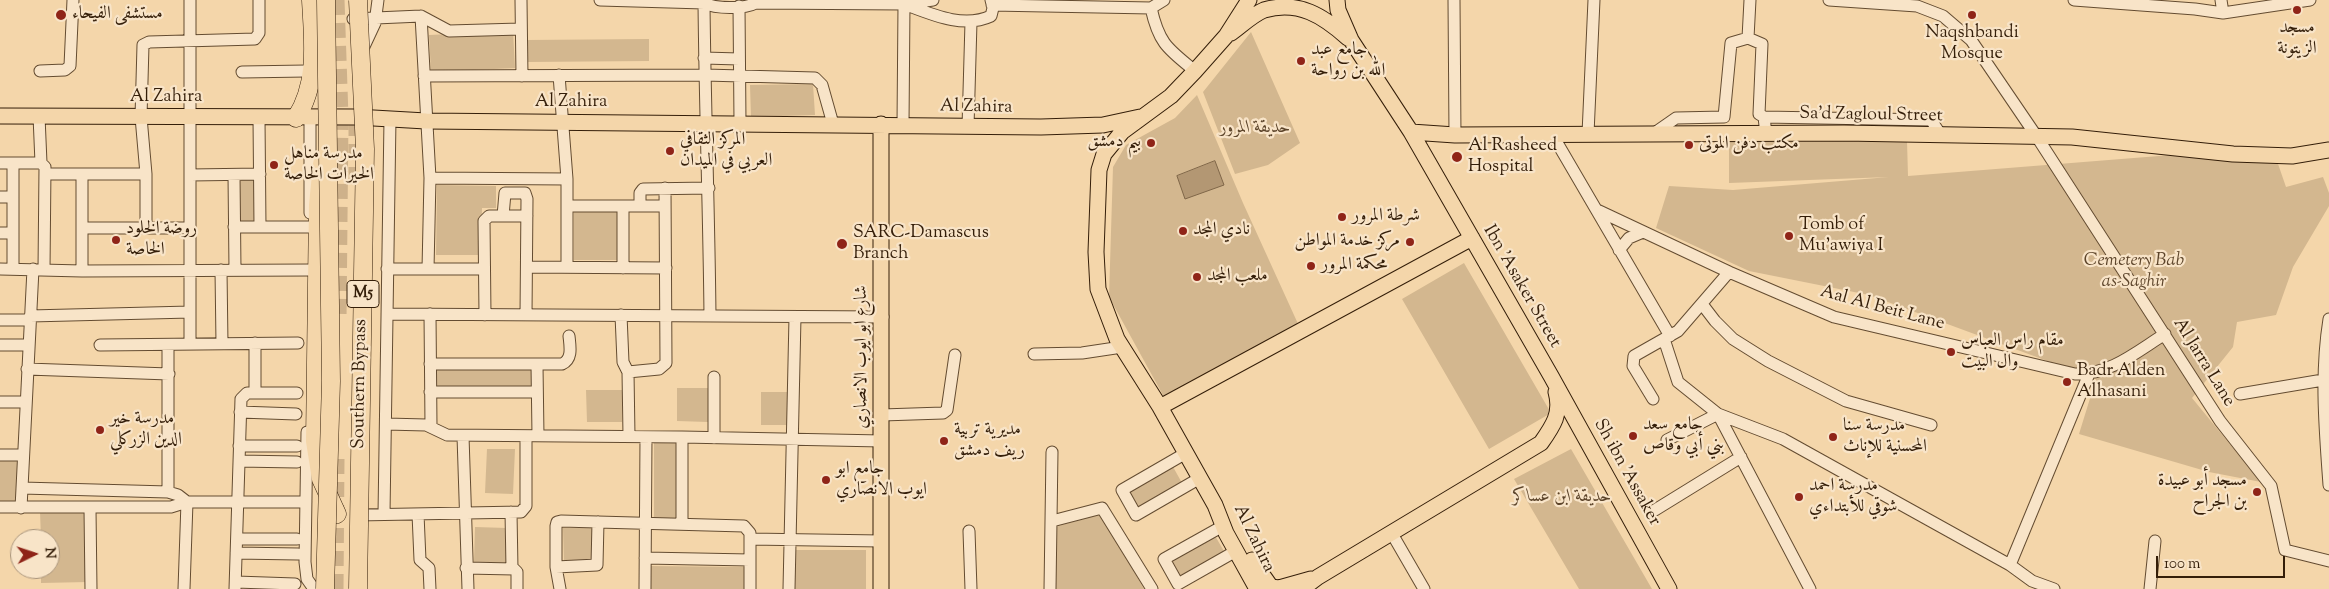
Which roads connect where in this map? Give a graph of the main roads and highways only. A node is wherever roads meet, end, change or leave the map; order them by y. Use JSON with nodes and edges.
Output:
{"nodes":[{"id":1,"x":311,"y":0,"type":"edge"},
{"id":2,"x":326,"y":0,"type":"edge"},
{"id":3,"x":358,"y":0,"type":"edge"},
{"id":4,"x":364,"y":0,"type":"edge"},
{"id":5,"x":1249,"y":0,"type":"edge"},
{"id":6,"x":1337,"y":0,"type":"edge"},
{"id":7,"x":354,"y":36,"type":"dead end"},
{"id":8,"x":1226,"y":36,"type":"junction"},
{"id":9,"x":1351,"y":40,"type":"junction"},
{"id":10,"x":0,"y":116,"type":"edge"},
{"id":11,"x":1140,"y":116,"type":"junction"},
{"id":12,"x":303,"y":118,"type":"junction"},
{"id":13,"x":881,"y":124,"type":"junction"},
{"id":14,"x":1411,"y":132,"type":"junction"},
{"id":15,"x":327,"y":137,"type":"junction"},
{"id":16,"x":2329,"y":150,"type":"edge"},
{"id":17,"x":1472,"y":238,"type":"junction"},
{"id":18,"x":1551,"y":376,"type":"junction"},
{"id":19,"x":1160,"y":407,"type":"junction"},
{"id":20,"x":1215,"y":504,"type":"junction"},
{"id":21,"x":337,"y":514,"type":"dead end"},
{"id":22,"x":1318,"y":577,"type":"junction"},
{"id":23,"x":325,"y":589,"type":"edge"},
{"id":24,"x":358,"y":589,"type":"edge"},
{"id":25,"x":881,"y":589,"type":"edge"},
{"id":26,"x":1257,"y":589,"type":"edge"},
{"id":27,"x":1302,"y":589,"type":"edge"},
{"id":28,"x":1669,"y":589,"type":"edge"},
{"id":29,"x":1680,"y":589,"type":"edge"}],
"edges":[{"from":1,"to":12,"type":"highway"},
{"from":2,"to":15,"type":"highway","name":"Southern Bypass","number":"M5","bridge":true},
{"from":3,"to":24,"type":"highway","name":"Southern Bypass","number":"M5","bridge":true},
{"from":4,"to":7,"type":"highway"},
{"from":5,"to":8,"type":"main road","name":"Al Zahira"},
{"from":6,"to":9,"type":"main road","name":"Ibn 'Asaker Street"},
{"from":8,"to":9,"type":"main road"},
{"from":8,"to":11,"type":"main road","name":"Al Zahira"},
{"from":9,"to":14,"type":"main road","name":"Ibn 'Asaker Street"},
{"from":10,"to":12,"type":"main road","name":"Al Zahira"},
{"from":11,"to":13,"type":"main road","name":"Al Zahira"},
{"from":11,"to":19,"type":"main road","name":"Al Zahira"},
{"from":12,"to":13,"type":"main road","name":"Al Zahira"},
{"from":13,"to":25,"type":"main road","name":"شارع ابو ايوب الانصاري"},
{"from":14,"to":16,"type":"main road","name":"Sa'd Zagloul Street"},
{"from":14,"to":17,"type":"main road","name":"Ibn 'Asaker Street"},
{"from":15,"to":21,"type":"highway","bridge":true},
{"from":15,"to":23,"type":"highway","name":"Southern Bypass","number":"M5","bridge":true},
{"from":17,"to":18,"type":"main road","name":"Ibn 'Asaker Street"},
{"from":17,"to":19,"type":"main road"},
{"from":18,"to":22,"type":"main road"},
{"from":18,"to":28,"type":"main road","name":"Sh ibn 'Assaker"},
{"from":18,"to":29,"type":"main road","name":"Ibn 'Asaker Street"},
{"from":19,"to":20,"type":"main road","name":"Al Zahira"},
{"from":20,"to":22,"type":"main road","name":"Al Zahira"},
{"from":20,"to":26,"type":"main road","name":"Al Zahira"},
{"from":22,"to":27,"type":"main road"}]}
